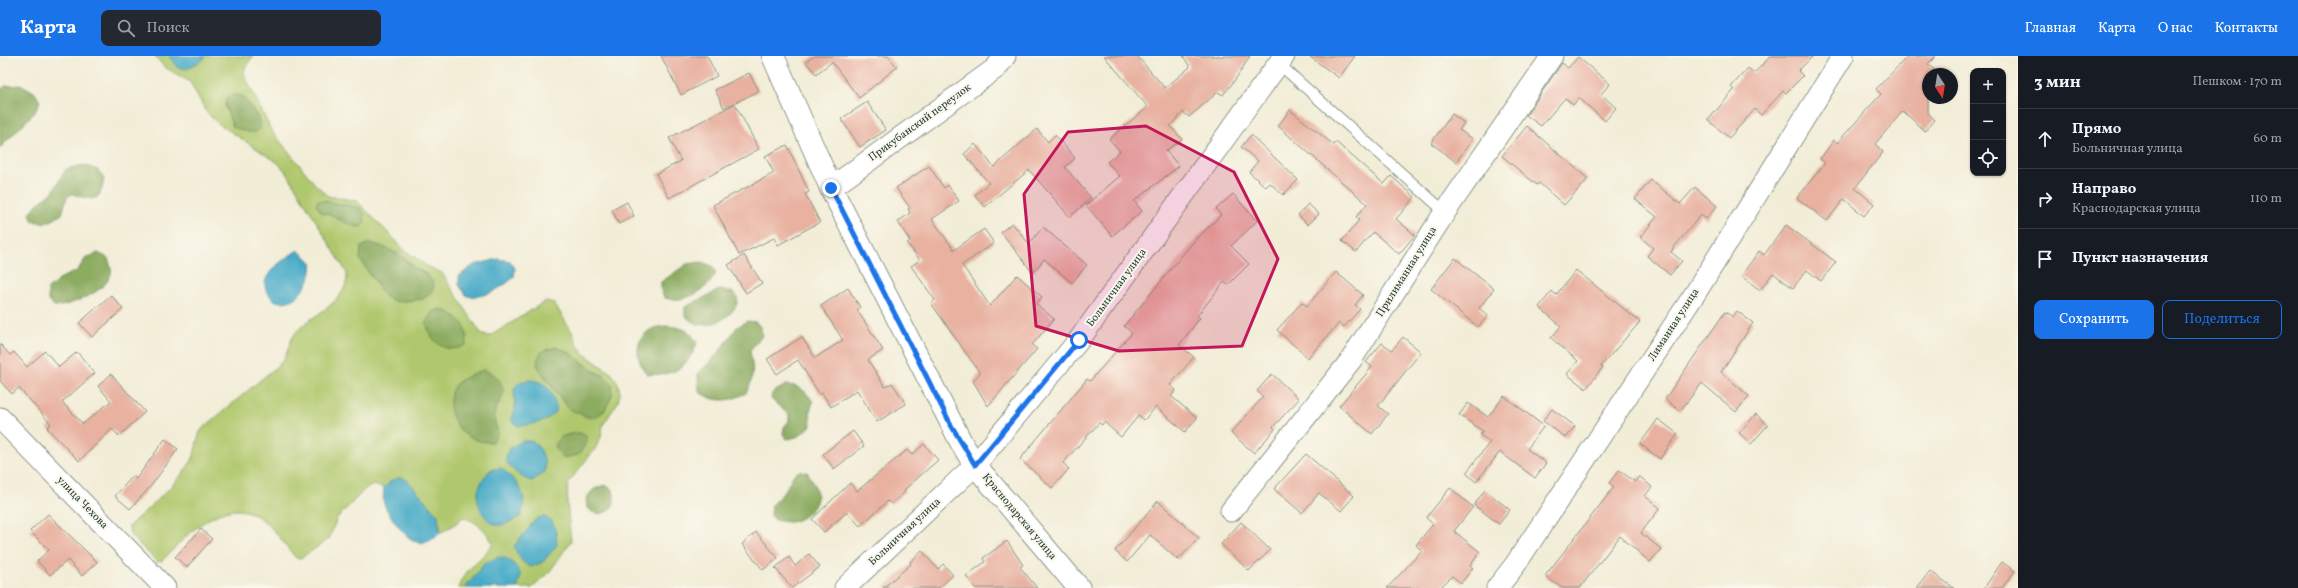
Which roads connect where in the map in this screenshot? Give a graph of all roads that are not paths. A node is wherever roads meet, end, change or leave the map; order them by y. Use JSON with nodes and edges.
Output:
{"nodes":[{"id":1,"x":773,"y":56,"type":"edge"},
{"id":2,"x":1005,"y":56,"type":"edge"},
{"id":3,"x":1552,"y":56,"type":"edge"},
{"id":4,"x":1843,"y":56,"type":"edge"},
{"id":5,"x":1282,"y":60,"type":"edge"},
{"id":6,"x":831,"y":188,"type":"junction"},
{"id":7,"x":1445,"y":212,"type":"junction"},
{"id":8,"x":0,"y":418,"type":"edge"},
{"id":9,"x":975,"y":465,"type":"junction"},
{"id":10,"x":1231,"y":511,"type":"dead end"},
{"id":11,"x":165,"y":588,"type":"edge"},
{"id":12,"x":845,"y":588,"type":"edge"},
{"id":13,"x":1079,"y":588,"type":"edge"},
{"id":14,"x":1497,"y":588,"type":"edge"}],
"edges":[{"from":1,"to":6,"type":"street","name":"Краснодарская улица"},
{"from":2,"to":6,"type":"street","name":"Прикубанский переулок"},
{"from":3,"to":7,"type":"street","name":"Прилиманная улица"},
{"from":4,"to":14,"type":"street","name":"Лиманная улица"},
{"from":5,"to":7,"type":"lane"},
{"from":5,"to":9,"type":"street","name":"Больничная улица"},
{"from":6,"to":9,"type":"street","name":"Краснодарская улица"},
{"from":7,"to":10,"type":"street","name":"Прилиманная улица"},
{"from":8,"to":11,"type":"street","name":"улица Чехова"},
{"from":9,"to":12,"type":"street","name":"Больничная улица"},
{"from":9,"to":13,"type":"street","name":"Краснодарская улица"}]}
